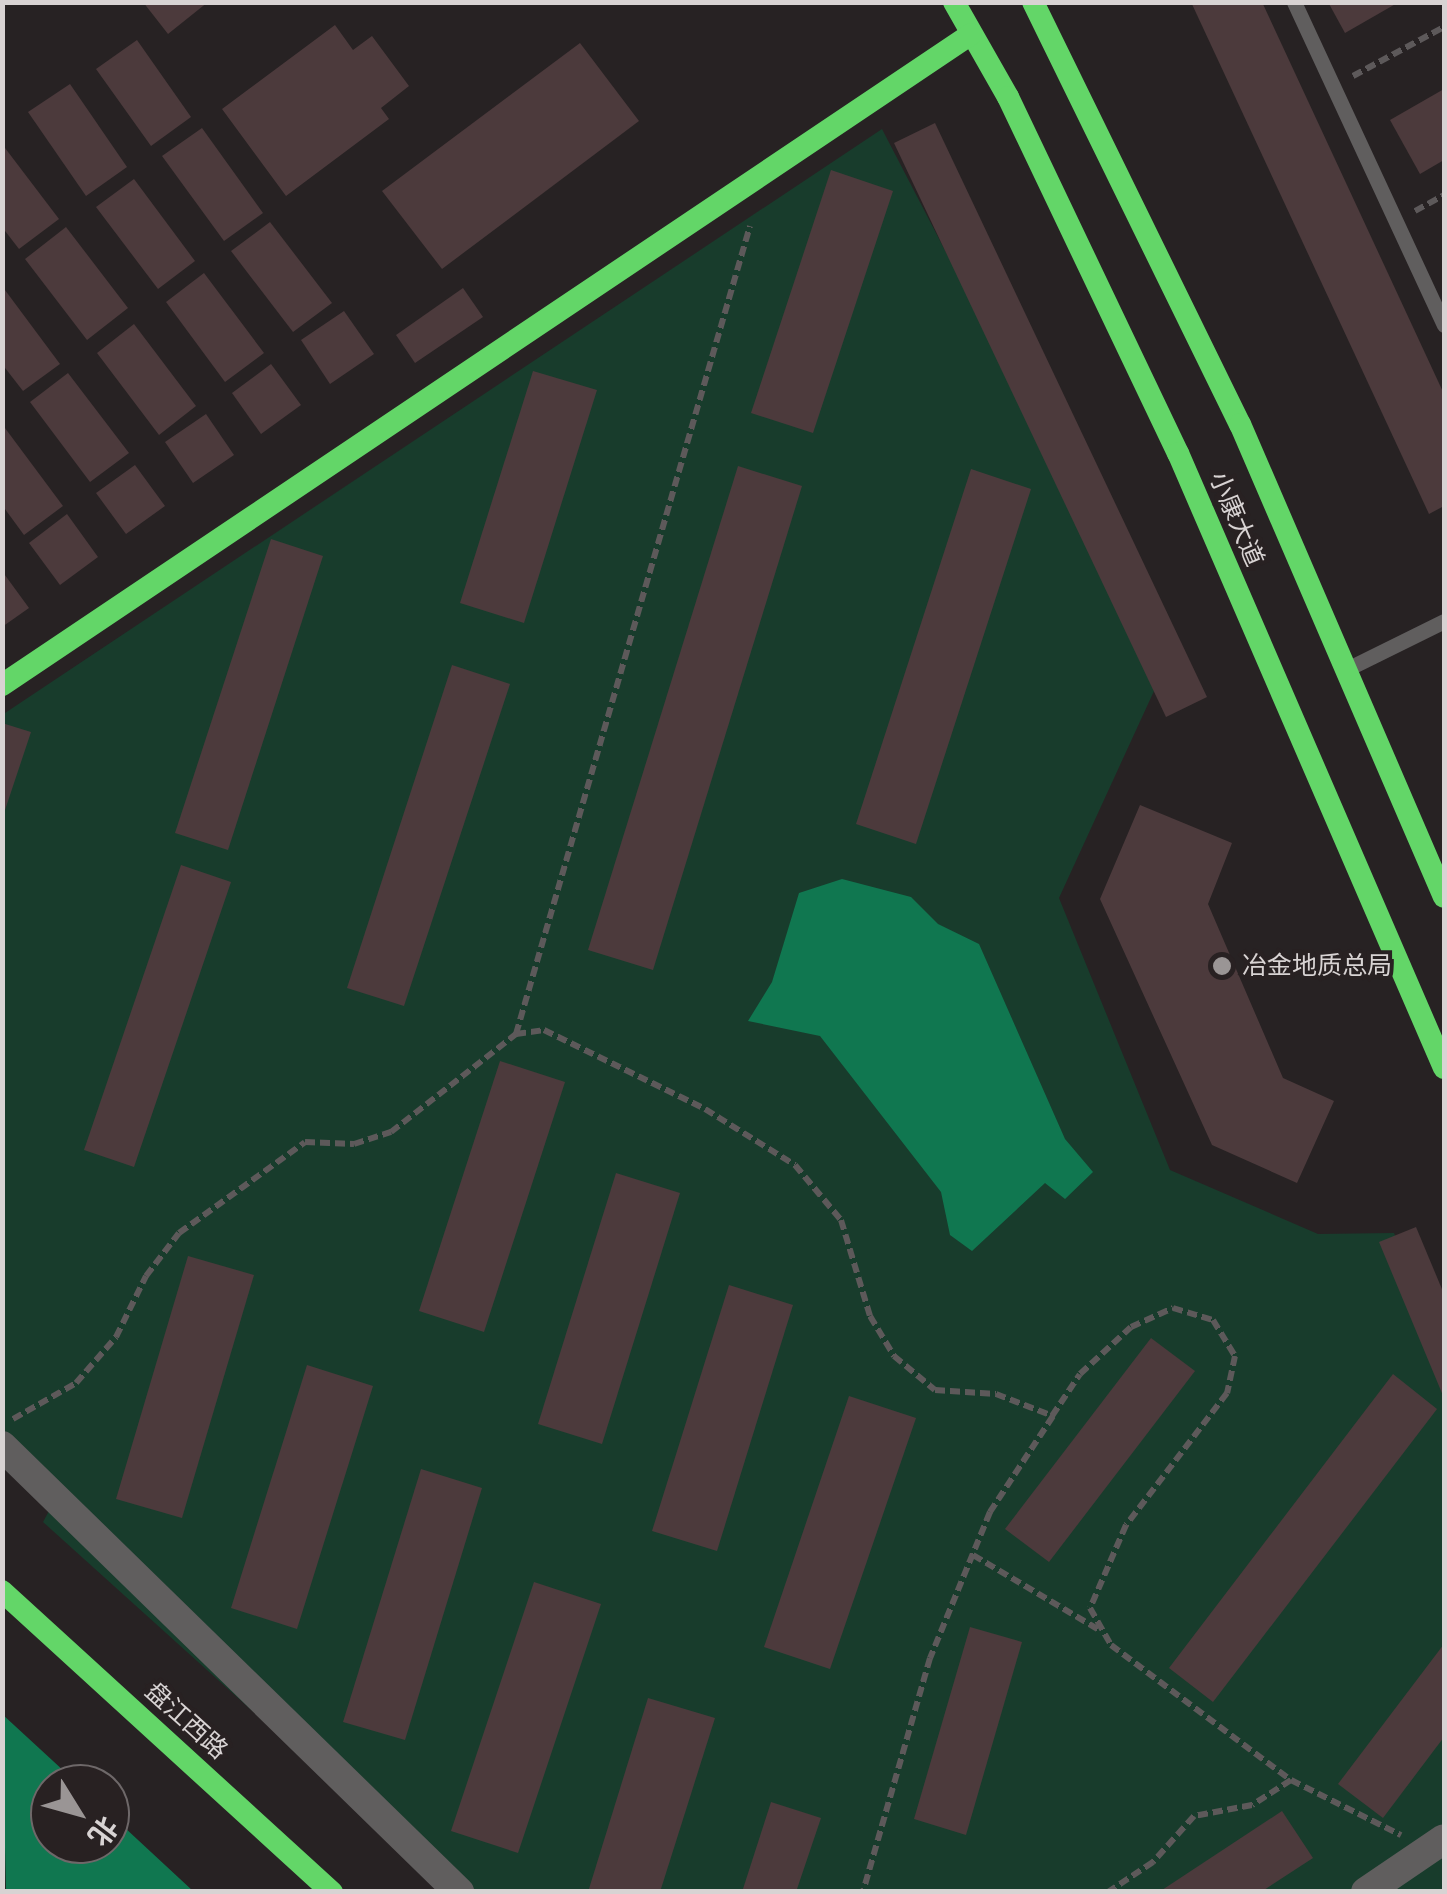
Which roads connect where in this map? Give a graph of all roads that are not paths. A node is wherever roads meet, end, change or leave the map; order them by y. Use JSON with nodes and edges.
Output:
{"nodes":[{"id":1,"x":954,"y":2,"type":"edge"},
{"id":2,"x":1033,"y":2,"type":"edge"},
{"id":3,"x":1294,"y":2,"type":"edge"},
{"id":4,"x":972,"y":34,"type":"junction"},
{"id":5,"x":1444,"y":325,"type":"edge"},
{"id":6,"x":1444,"y":621,"type":"edge"},
{"id":7,"x":1345,"y":670,"type":"junction"},
{"id":8,"x":2,"y":685,"type":"edge"},
{"id":9,"x":1440,"y":877,"type":"edge"},
{"id":10,"x":1444,"y":1068,"type":"edge"},
{"id":11,"x":2,"y":1446,"type":"edge"},
{"id":12,"x":2,"y":1591,"type":"edge"},
{"id":13,"x":1438,"y":1844,"type":"edge"},
{"id":14,"x":332,"y":1892,"type":"edge"},
{"id":15,"x":458,"y":1892,"type":"edge"},
{"id":16,"x":1366,"y":1892,"type":"edge"}],
"edges":[{"from":1,"to":4,"type":"main road","name":"小康大道"},
{"from":2,"to":7,"type":"main road","name":"小康大道"},
{"from":3,"to":5,"type":"lane"},
{"from":4,"to":8,"type":"main road"},
{"from":4,"to":10,"type":"main road","name":"小康大道"},
{"from":6,"to":7,"type":"lane"},
{"from":7,"to":9,"type":"main road","name":"小康大道"},
{"from":11,"to":15,"type":"street"},
{"from":12,"to":14,"type":"main road","name":"盘江西路"},
{"from":13,"to":16,"type":"street"}]}
